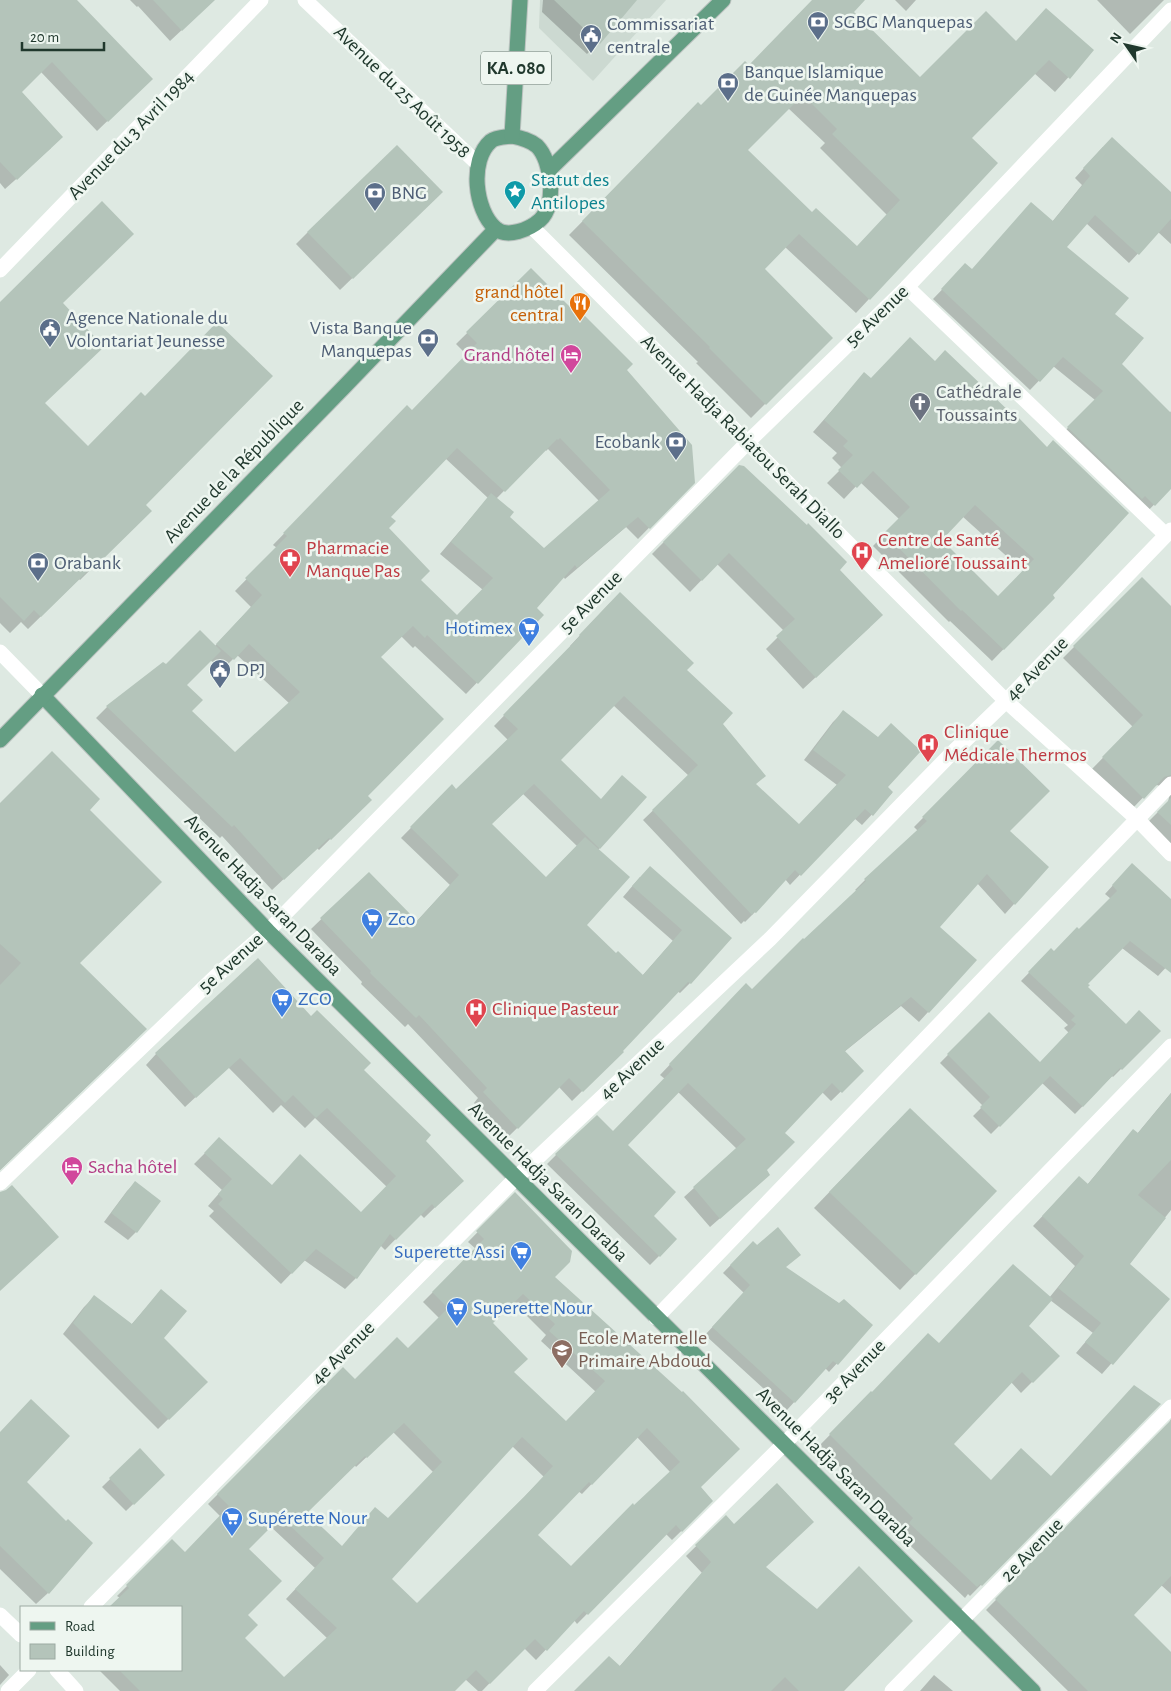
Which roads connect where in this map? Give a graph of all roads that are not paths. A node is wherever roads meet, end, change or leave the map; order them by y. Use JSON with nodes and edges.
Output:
{"nodes":[{"id":1,"x":261,"y":0,"type":"edge"},
{"id":2,"x":305,"y":0,"type":"edge"},
{"id":3,"x":520,"y":0,"type":"edge"},
{"id":4,"x":723,"y":0,"type":"edge"},
{"id":5,"x":1171,"y":10,"type":"edge"},
{"id":6,"x":512,"y":136,"type":"junction"},
{"id":7,"x":478,"y":164,"type":"junction"},
{"id":8,"x":549,"y":170,"type":"junction"},
{"id":9,"x":532,"y":227,"type":"junction"},
{"id":10,"x":496,"y":229,"type":"junction"},
{"id":11,"x":0,"y":270,"type":"edge"},
{"id":12,"x":907,"y":287,"type":"junction"},
{"id":13,"x":748,"y":442,"type":"junction"},
{"id":14,"x":1169,"y":532,"type":"edge"},
{"id":15,"x":0,"y":652,"type":"edge"},
{"id":16,"x":42,"y":695,"type":"junction"},
{"id":17,"x":1006,"y":701,"type":"junction"},
{"id":18,"x":0,"y":740,"type":"edge"},
{"id":19,"x":1171,"y":784,"type":"edge"},
{"id":20,"x":1137,"y":820,"type":"junction"},
{"id":21,"x":1171,"y":854,"type":"edge"},
{"id":22,"x":268,"y":931,"type":"junction"},
{"id":23,"x":1171,"y":1046,"type":"edge"},
{"id":24,"x":516,"y":1178,"type":"junction"},
{"id":25,"x":0,"y":1184,"type":"edge"},
{"id":26,"x":656,"y":1318,"type":"junction"},
{"id":27,"x":1171,"y":1407,"type":"edge"},
{"id":28,"x":785,"y":1444,"type":"junction"},
{"id":29,"x":92,"y":1606,"type":"edge"},
{"id":30,"x":0,"y":1615,"type":"edge"},
{"id":31,"x":963,"y":1620,"type":"junction"},
{"id":32,"x":20,"y":1634,"type":"edge"},
{"id":33,"x":28,"y":1671,"type":"edge"},
{"id":34,"x":57,"y":1671,"type":"edge"},
{"id":35,"x":8,"y":1691,"type":"edge"},
{"id":36,"x":76,"y":1691,"type":"edge"},
{"id":37,"x":535,"y":1691,"type":"edge"},
{"id":38,"x":892,"y":1691,"type":"edge"},
{"id":39,"x":1033,"y":1691,"type":"edge"}],
"edges":[{"from":1,"to":11,"type":"street","name":"Avenue du 3 Avril 1984"},
{"from":2,"to":7,"type":"street","name":"Avenue du 25 Août 1958"},
{"from":3,"to":6,"type":"main road","number":"KA. 080"},
{"from":4,"to":8,"type":"main road"},
{"from":5,"to":12,"type":"street","name":"5e Avenue"},
{"from":6,"to":7,"type":"main road"},
{"from":6,"to":8,"type":"main road"},
{"from":7,"to":10,"type":"main road"},
{"from":8,"to":9,"type":"main road"},
{"from":9,"to":10,"type":"main road"},
{"from":9,"to":13,"type":"street","name":"Avenue Hadja Rabiatou Serah Diallo"},
{"from":10,"to":16,"type":"main road","name":"Avenue de la République"},
{"from":12,"to":13,"type":"street","name":"5e Avenue"},
{"from":12,"to":14,"type":"street"},
{"from":13,"to":17,"type":"street","name":"Avenue Hadja Rabiatou Serah Diallo"},
{"from":13,"to":22,"type":"street","name":"5e Avenue"},
{"from":14,"to":17,"type":"street","name":"4e Avenue"},
{"from":15,"to":16,"type":"street"},
{"from":16,"to":18,"type":"main road","name":"Avenue de la République"},
{"from":16,"to":22,"type":"main road","name":"Avenue Hadja Saran Daraba"},
{"from":17,"to":20,"type":"street","name":"Avenue Hadja Rabiatou Serah Diallo"},
{"from":17,"to":24,"type":"street","name":"4e Avenue"},
{"from":19,"to":20,"type":"street"},
{"from":20,"to":21,"type":"street","name":"Avenue Hadja Rabiatou Serah Diallo"},
{"from":20,"to":26,"type":"street"},
{"from":22,"to":24,"type":"main road","name":"Avenue Hadja Saran Daraba"},
{"from":22,"to":25,"type":"street","name":"5e Avenue"},
{"from":23,"to":28,"type":"street","name":"3e Avenue"},
{"from":24,"to":26,"type":"main road","name":"Avenue Hadja Saran Daraba"},
{"from":24,"to":29,"type":"street","name":"4e Avenue"},
{"from":26,"to":28,"type":"main road","name":"Avenue Hadja Saran Daraba"},
{"from":27,"to":31,"type":"street","name":"2e Avenue"},
{"from":28,"to":31,"type":"main road","name":"Avenue Hadja Saran Daraba"},
{"from":28,"to":37,"type":"street","name":"3e Avenue"},
{"from":30,"to":32,"type":"street"},
{"from":31,"to":38,"type":"street","name":"2e Avenue"},
{"from":31,"to":39,"type":"main road","name":"Avenue Hadja Saran Daraba"},
{"from":33,"to":35,"type":"street"},
{"from":34,"to":36,"type":"street"}]}
